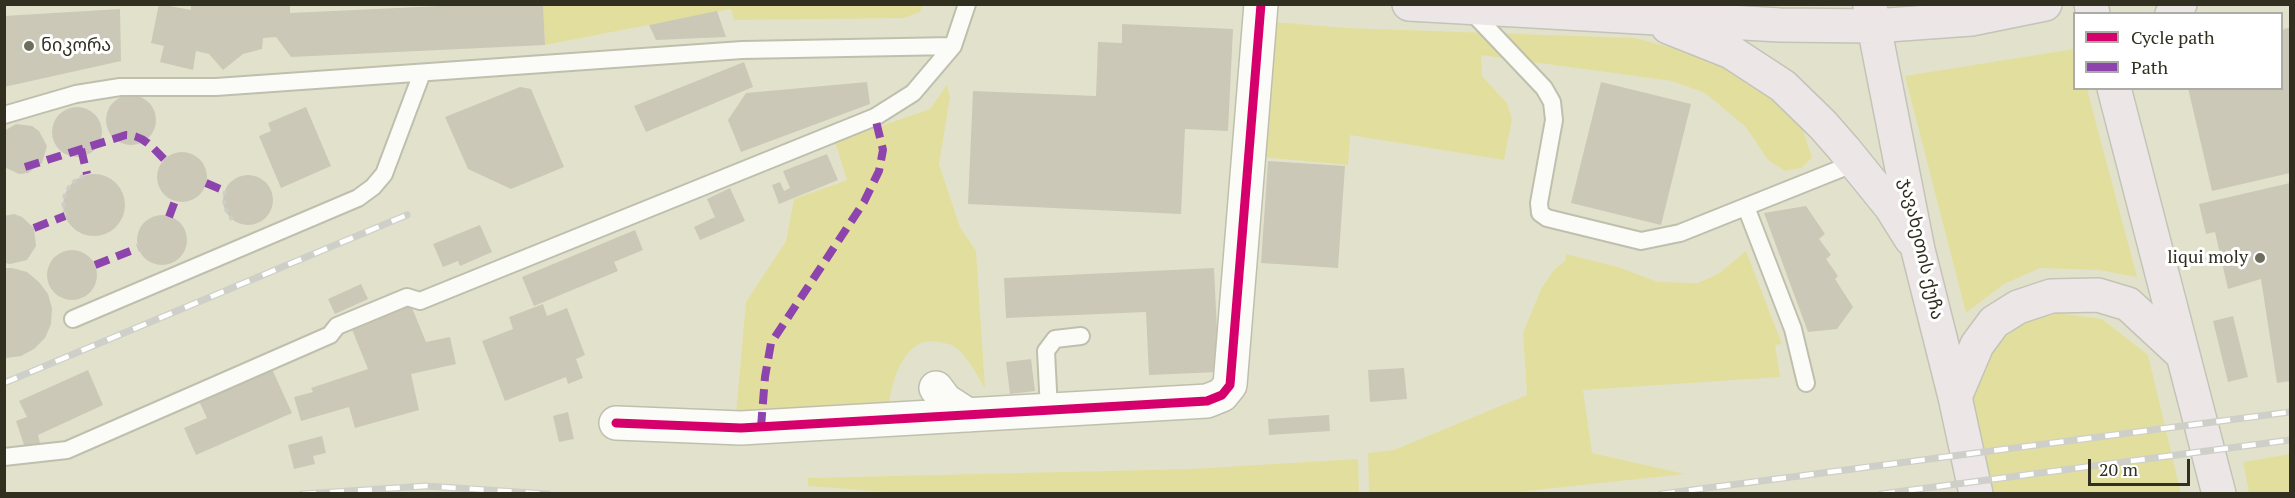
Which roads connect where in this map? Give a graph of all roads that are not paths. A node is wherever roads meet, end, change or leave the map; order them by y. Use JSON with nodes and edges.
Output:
{"nodes":[{"id":1,"x":966,"y":4,"type":"edge"},
{"id":2,"x":1261,"y":4,"type":"edge"},
{"id":3,"x":1409,"y":4,"type":"edge"},
{"id":4,"x":1706,"y":4,"type":"edge"},
{"id":5,"x":2045,"y":4,"type":"edge"},
{"id":6,"x":1469,"y":8,"type":"junction"},
{"id":7,"x":1872,"y":15,"type":"edge"},
{"id":8,"x":1641,"y":17,"type":"junction"},
{"id":9,"x":953,"y":46,"type":"junction"},
{"id":10,"x":422,"y":73,"type":"junction"},
{"id":11,"x":2115,"y":90,"type":"edge"},
{"id":12,"x":2134,"y":90,"type":"edge"},
{"id":13,"x":4,"y":115,"type":"edge"},
{"id":14,"x":2124,"y":123,"type":"junction"},
{"id":15,"x":1855,"y":164,"type":"junction"},
{"id":16,"x":1746,"y":207,"type":"junction"},
{"id":17,"x":1918,"y":250,"type":"junction"},
{"id":18,"x":73,"y":319,"type":"dead end"},
{"id":19,"x":1082,"y":336,"type":"dead end"},
{"id":20,"x":2183,"y":355,"type":"junction"},
{"id":21,"x":1806,"y":383,"type":"dead end"},
{"id":22,"x":936,"y":388,"type":"dead end"},
{"id":23,"x":1955,"y":397,"type":"junction"},
{"id":24,"x":1049,"y":410,"type":"junction"},
{"id":25,"x":968,"y":415,"type":"junction"},
{"id":26,"x":616,"y":423,"type":"dead end"},
{"id":27,"x":4,"y":457,"type":"edge"},
{"id":28,"x":1976,"y":494,"type":"edge"},
{"id":29,"x":2219,"y":494,"type":"edge"}],
"edges":[{"from":1,"to":9,"type":"lane"},
{"from":2,"to":24,"type":"street"},
{"from":3,"to":6,"type":"main road"},
{"from":4,"to":8,"type":"main road"},
{"from":5,"to":7,"type":"main road"},
{"from":6,"to":8,"type":"main road"},
{"from":6,"to":16,"type":"lane"},
{"from":7,"to":8,"type":"main road"},
{"from":7,"to":17,"type":"main road","name":"ჯავახეთის ქუჩა"},
{"from":8,"to":15,"type":"main road"},
{"from":9,"to":10,"type":"lane"},
{"from":9,"to":27,"type":"lane"},
{"from":10,"to":13,"type":"lane"},
{"from":10,"to":18,"type":"lane"},
{"from":11,"to":14,"type":"main road"},
{"from":12,"to":14,"type":"main road"},
{"from":14,"to":20,"type":"main road"},
{"from":15,"to":16,"type":"lane"},
{"from":15,"to":17,"type":"main road"},
{"from":16,"to":21,"type":"lane"},
{"from":17,"to":23,"type":"main road","name":"ჯავახეთის ქუჩა"},
{"from":19,"to":24,"type":"lane"},
{"from":20,"to":23,"type":"main road"},
{"from":20,"to":29,"type":"main road"},
{"from":22,"to":25,"type":"street"},
{"from":23,"to":28,"type":"main road","name":"ჯავახეთის ქუჩა"},
{"from":24,"to":25,"type":"street"},
{"from":25,"to":26,"type":"street"}]}
